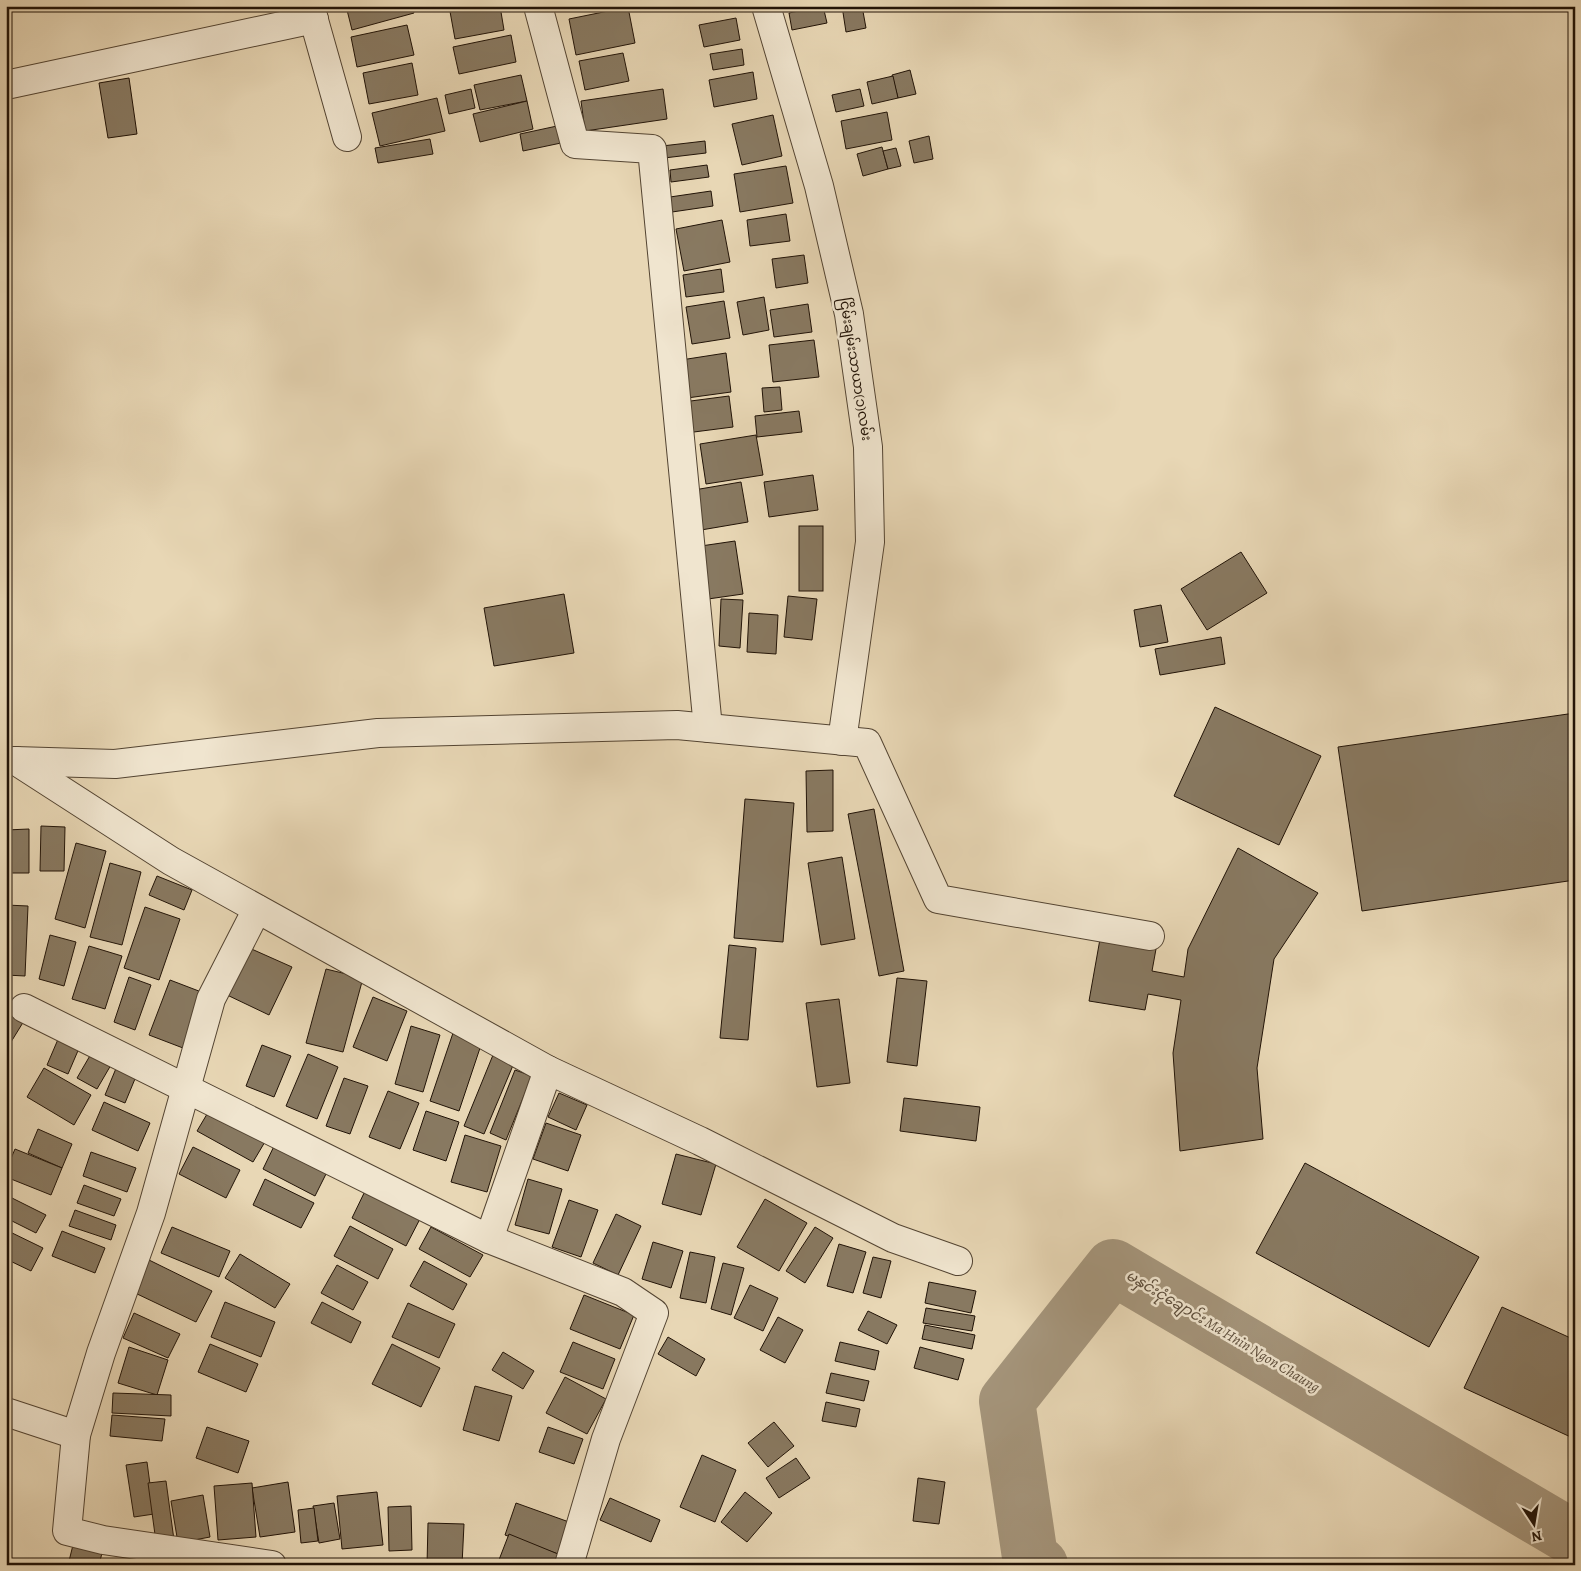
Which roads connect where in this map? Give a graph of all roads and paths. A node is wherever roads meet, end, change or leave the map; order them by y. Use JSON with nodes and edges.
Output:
{"nodes":[{"id":1,"x":538,"y":6,"type":"edge"},
{"id":2,"x":766,"y":6,"type":"edge"},
{"id":3,"x":312,"y":12,"type":"edge"},
{"id":4,"x":6,"y":85,"type":"edge"},
{"id":5,"x":347,"y":137,"type":"dead end"},
{"id":6,"x":708,"y":728,"type":"junction"},
{"id":7,"x":842,"y":740,"type":"junction"},
{"id":8,"x":11,"y":761,"type":"edge"},
{"id":9,"x":258,"y":909,"type":"junction"},
{"id":10,"x":1150,"y":936,"type":"dead end"},
{"id":11,"x":24,"y":1008,"type":"dead end"},
{"id":12,"x":548,"y":1070,"type":"junction"},
{"id":13,"x":186,"y":1088,"type":"junction"},
{"id":14,"x":489,"y":1239,"type":"junction"},
{"id":15,"x":958,"y":1261,"type":"dead end"},
{"id":16,"x":6,"y":1412,"type":"edge"},
{"id":17,"x":76,"y":1434,"type":"junction"},
{"id":18,"x":272,"y":1565,"type":"edge"},
{"id":19,"x":569,"y":1565,"type":"edge"}],
"edges":[{"from":1,"to":6,"type":"street"},
{"from":2,"to":7,"type":"street","name":"ငြိမ်းချမ်းသာယာ(၁)လမ်း"},
{"from":3,"to":4,"type":"street"},
{"from":3,"to":5,"type":"street"},
{"from":6,"to":7,"type":"street"},
{"from":6,"to":8,"type":"street"},
{"from":7,"to":10,"type":"street"},
{"from":8,"to":9,"type":"street"},
{"from":9,"to":12,"type":"street"},
{"from":9,"to":13,"type":"street"},
{"from":11,"to":13,"type":"street"},
{"from":12,"to":14,"type":"street"},
{"from":12,"to":15,"type":"street"},
{"from":13,"to":14,"type":"street"},
{"from":13,"to":17,"type":"street"},
{"from":14,"to":19,"type":"street"},
{"from":16,"to":17,"type":"street"},
{"from":17,"to":18,"type":"street"}]}
